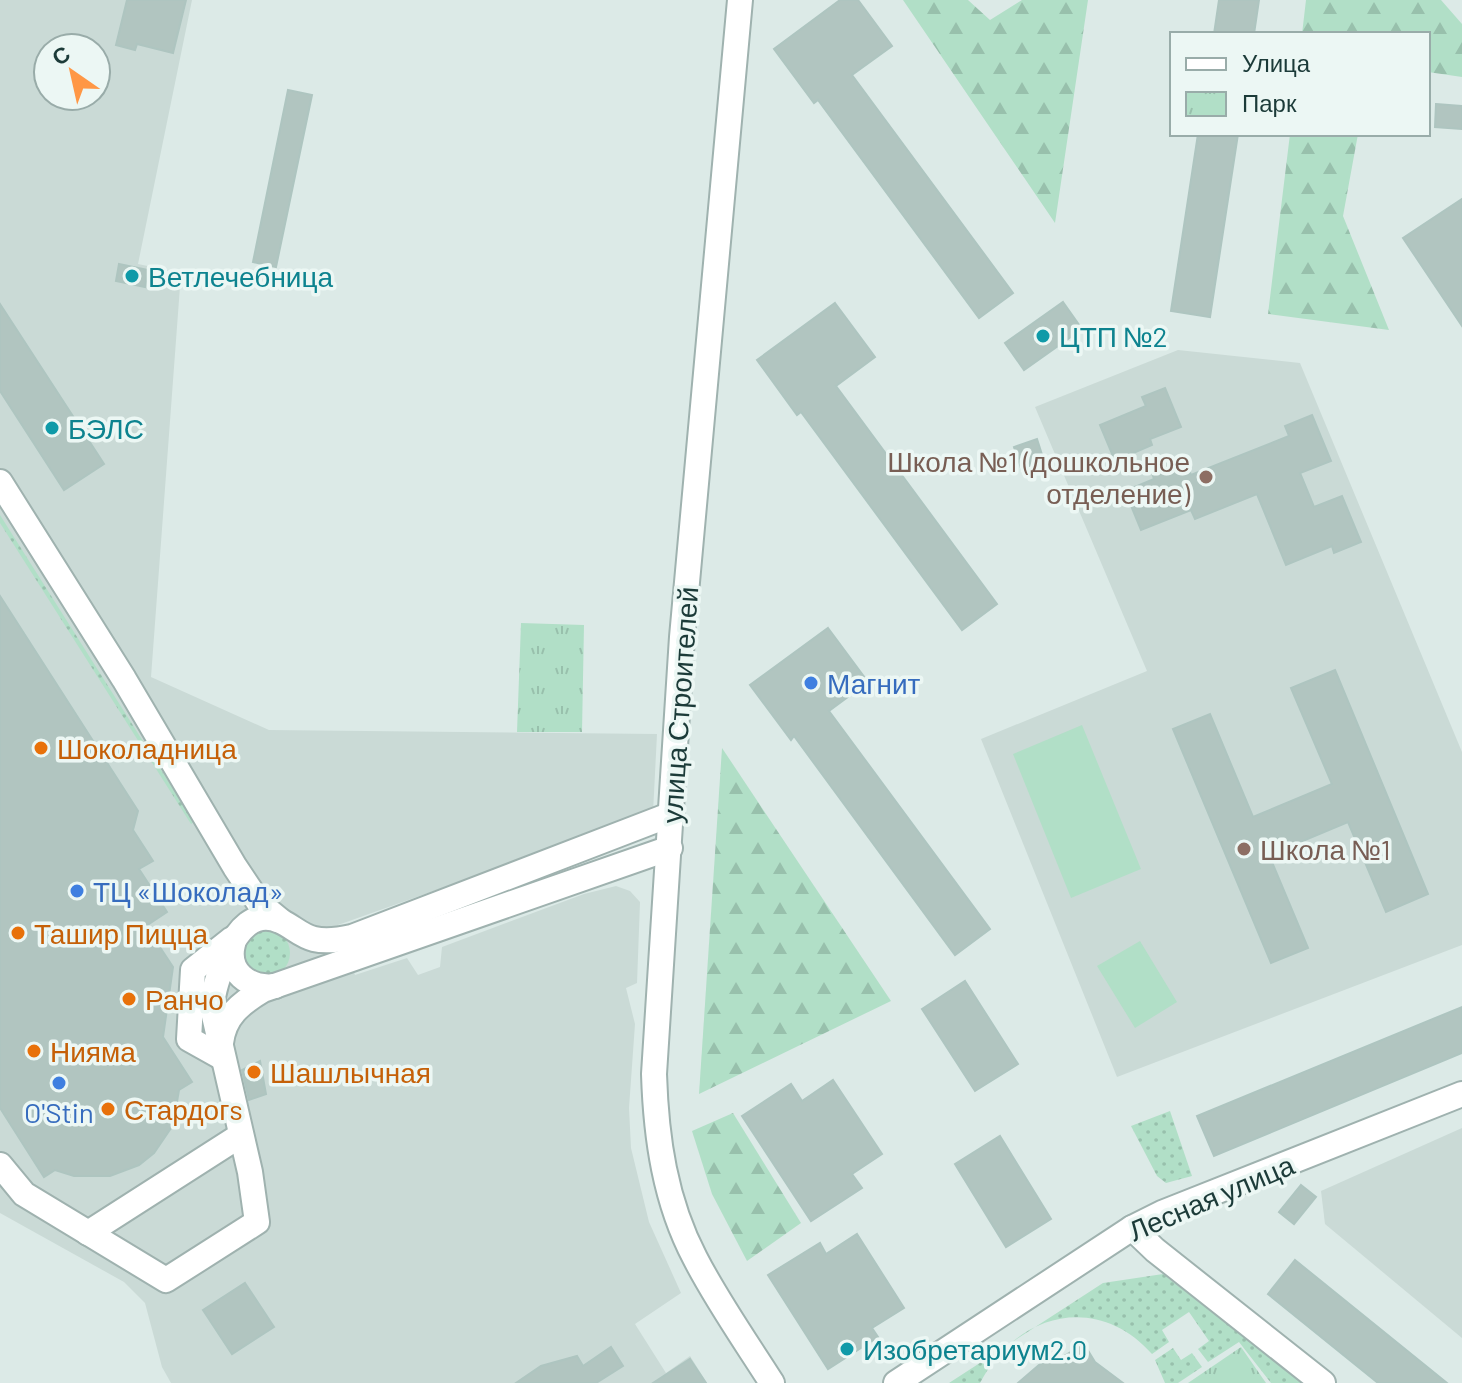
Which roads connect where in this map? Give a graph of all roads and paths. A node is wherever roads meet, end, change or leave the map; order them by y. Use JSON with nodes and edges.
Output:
{"nodes":[{"id":1,"x":740,"y":0,"type":"edge"},
{"id":2,"x":0,"y":482,"type":"edge"},
{"id":3,"x":672,"y":814,"type":"junction"},
{"id":4,"x":670,"y":848,"type":"junction"},
{"id":5,"x":286,"y":925,"type":"junction"},
{"id":6,"x":234,"y":938,"type":"junction"},
{"id":7,"x":277,"y":985,"type":"junction"},
{"id":8,"x":222,"y":1054,"type":"junction"},
{"id":9,"x":1462,"y":1094,"type":"edge"},
{"id":10,"x":241,"y":1135,"type":"junction"},
{"id":11,"x":0,"y":1165,"type":"edge"},
{"id":12,"x":1132,"y":1228,"type":"junction"},
{"id":13,"x":88,"y":1233,"type":"junction"},
{"id":14,"x":772,"y":1383,"type":"edge"},
{"id":15,"x":896,"y":1383,"type":"edge"},
{"id":16,"x":1323,"y":1383,"type":"edge"}],
"edges":[{"from":1,"to":3,"type":"street","name":"улица Строителей"},
{"from":2,"to":5,"type":"street"},
{"from":3,"to":4,"type":"street","name":"улица Строителей"},
{"from":3,"to":5,"type":"street"},
{"from":4,"to":7,"type":"street"},
{"from":4,"to":14,"type":"street","name":"улица Строителей"},
{"from":5,"to":6,"type":"street"},
{"from":5,"to":7,"type":"street"},
{"from":6,"to":7,"type":"street"},
{"from":6,"to":8,"type":"street"},
{"from":7,"to":8,"type":"street"},
{"from":8,"to":10,"type":"street"},
{"from":9,"to":12,"type":"street","name":"Лесная улица"},
{"from":10,"to":13,"type":"street"},
{"from":10,"to":13,"type":"street"},
{"from":11,"to":13,"type":"street"},
{"from":12,"to":15,"type":"street","name":"Лесная улица"},
{"from":12,"to":16,"type":"street"}]}
